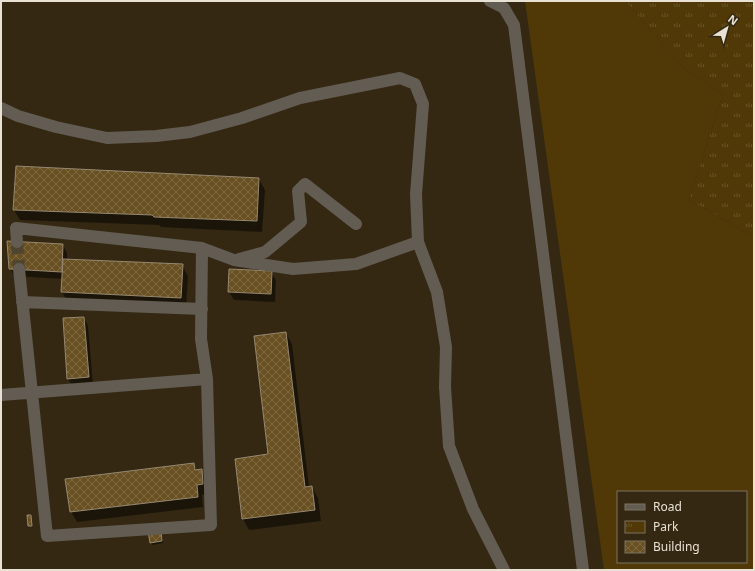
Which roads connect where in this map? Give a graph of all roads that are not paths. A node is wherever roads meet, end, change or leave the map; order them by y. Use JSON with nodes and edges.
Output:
{"nodes":[{"id":1,"x":490,"y":1,"type":"edge"},
{"id":2,"x":1,"y":108,"type":"edge"},
{"id":3,"x":356,"y":224,"type":"dead end"},
{"id":4,"x":18,"y":242,"type":"tunnel mouth"},
{"id":5,"x":418,"y":242,"type":"junction"},
{"id":6,"x":202,"y":248,"type":"junction"},
{"id":7,"x":234,"y":260,"type":"junction"},
{"id":8,"x":19,"y":270,"type":"tunnel mouth"},
{"id":9,"x":22,"y":302,"type":"junction"},
{"id":10,"x":202,"y":309,"type":"junction"},
{"id":11,"x":207,"y":380,"type":"junction"},
{"id":12,"x":33,"y":392,"type":"junction"},
{"id":13,"x":1,"y":395,"type":"edge"},
{"id":14,"x":504,"y":570,"type":"edge"},
{"id":15,"x":583,"y":570,"type":"edge"}],
"edges":[{"from":1,"to":15,"type":"lane"},
{"from":2,"to":5,"type":"lane"},
{"from":3,"to":7,"type":"lane"},
{"from":4,"to":6,"type":"lane"},
{"from":5,"to":7,"type":"lane"},
{"from":5,"to":14,"type":"lane"},
{"from":6,"to":7,"type":"lane"},
{"from":6,"to":10,"type":"lane"},
{"from":8,"to":9,"type":"lane"},
{"from":9,"to":10,"type":"lane"},
{"from":9,"to":12,"type":"lane"},
{"from":10,"to":11,"type":"lane"},
{"from":11,"to":12,"type":"lane"},
{"from":11,"to":12,"type":"lane"},
{"from":12,"to":13,"type":"lane"}]}
